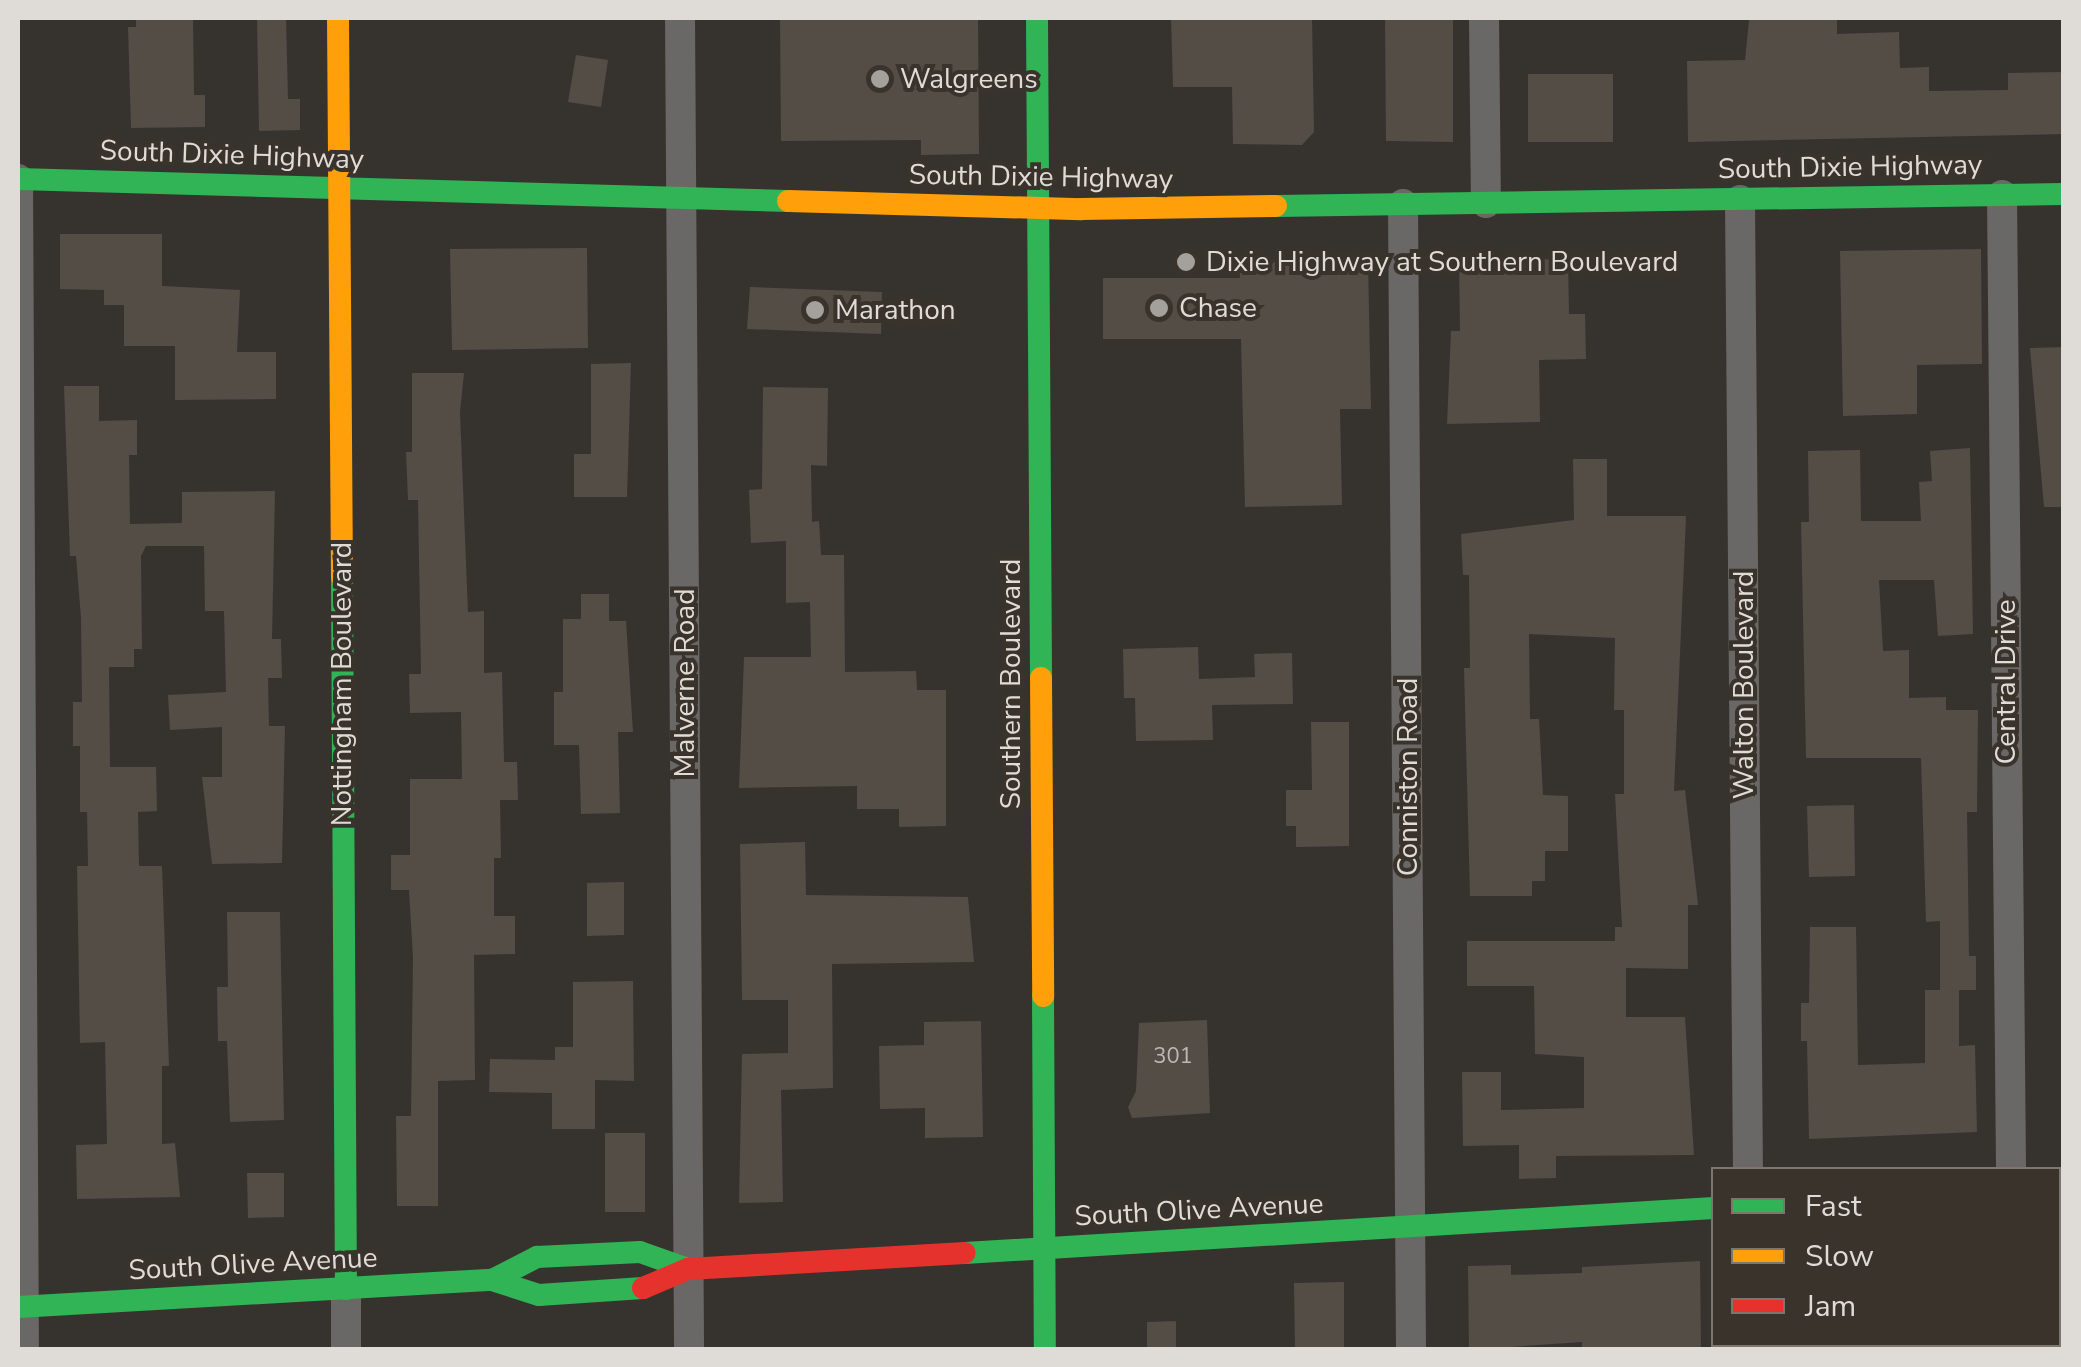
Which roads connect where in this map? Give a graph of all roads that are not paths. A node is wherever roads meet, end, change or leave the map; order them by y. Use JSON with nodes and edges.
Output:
{"nodes":[{"id":1,"x":338,"y":18,"type":"edge"},
{"id":2,"x":680,"y":18,"type":"edge"},
{"id":3,"x":1037,"y":18,"type":"edge"},
{"id":4,"x":1484,"y":18,"type":"edge"},
{"id":5,"x":18,"y":179,"type":"edge"},
{"id":6,"x":338,"y":187,"type":"junction"},
{"id":7,"x":2064,"y":194,"type":"edge"},
{"id":8,"x":2002,"y":195,"type":"junction"},
{"id":9,"x":682,"y":199,"type":"junction"},
{"id":10,"x":1740,"y":200,"type":"junction"},
{"id":11,"x":1486,"y":203,"type":"junction"},
{"id":12,"x":1403,"y":204,"type":"junction"},
{"id":13,"x":1038,"y":208,"type":"junction"},
{"id":14,"x":1748,"y":1167,"type":"edge"},
{"id":15,"x":2010,"y":1167,"type":"edge"},
{"id":16,"x":1711,"y":1208,"type":"edge"},
{"id":17,"x":1411,"y":1226,"type":"junction"},
{"id":18,"x":1045,"y":1248,"type":"junction"},
{"id":19,"x":688,"y":1269,"type":"junction"},
{"id":20,"x":492,"y":1280,"type":"junction"},
{"id":21,"x":346,"y":1289,"type":"junction"},
{"id":22,"x":20,"y":1306,"type":"edge"},
{"id":23,"x":24,"y":1350,"type":"edge"},
{"id":24,"x":346,"y":1350,"type":"edge"},
{"id":25,"x":689,"y":1350,"type":"edge"},
{"id":26,"x":1045,"y":1350,"type":"edge"},
{"id":27,"x":1411,"y":1350,"type":"edge"}],
"edges":[{"from":1,"to":6,"type":"main road","name":"Nottingham Boulevard"},
{"from":2,"to":9,"type":"street","name":"Malverne Road"},
{"from":3,"to":13,"type":"main road","name":"Southern Boulevard"},
{"from":4,"to":11,"type":"street"},
{"from":5,"to":6,"type":"main road","name":"South Dixie Highway"},
{"from":5,"to":22,"type":"street"},
{"from":6,"to":9,"type":"main road","name":"South Dixie Highway"},
{"from":6,"to":21,"type":"main road","name":"Nottingham Boulevard"},
{"from":7,"to":8,"type":"main road","name":"South Dixie Highway"},
{"from":8,"to":10,"type":"main road","name":"South Dixie Highway"},
{"from":8,"to":15,"type":"street","name":"Central Drive"},
{"from":9,"to":13,"type":"main road","name":"South Dixie Highway"},
{"from":9,"to":19,"type":"street","name":"Malverne Road"},
{"from":10,"to":11,"type":"main road","name":"South Dixie Highway"},
{"from":10,"to":14,"type":"street","name":"Walton Boulevard"},
{"from":11,"to":12,"type":"main road","name":"South Dixie Highway"},
{"from":12,"to":13,"type":"main road","name":"South Dixie Highway"},
{"from":12,"to":17,"type":"street","name":"Conniston Road"},
{"from":13,"to":18,"type":"main road","name":"Southern Boulevard"},
{"from":16,"to":17,"type":"main road","name":"South Olive Avenue"},
{"from":17,"to":18,"type":"main road","name":"South Olive Avenue"},
{"from":17,"to":27,"type":"street","name":"Conniston Road"},
{"from":18,"to":19,"type":"main road","name":"South Olive Avenue"},
{"from":18,"to":26,"type":"main road","name":"Southern Boulevard"},
{"from":19,"to":20,"type":"main road","name":"South Olive Avenue"},
{"from":19,"to":20,"type":"main road","name":"South Olive Avenue"},
{"from":19,"to":25,"type":"street","name":"Malverne Road"},
{"from":20,"to":21,"type":"main road","name":"South Olive Avenue"},
{"from":21,"to":22,"type":"main road","name":"South Olive Avenue"},
{"from":21,"to":24,"type":"street","name":"Nottingham Boulevard"},
{"from":22,"to":23,"type":"street"}]}
